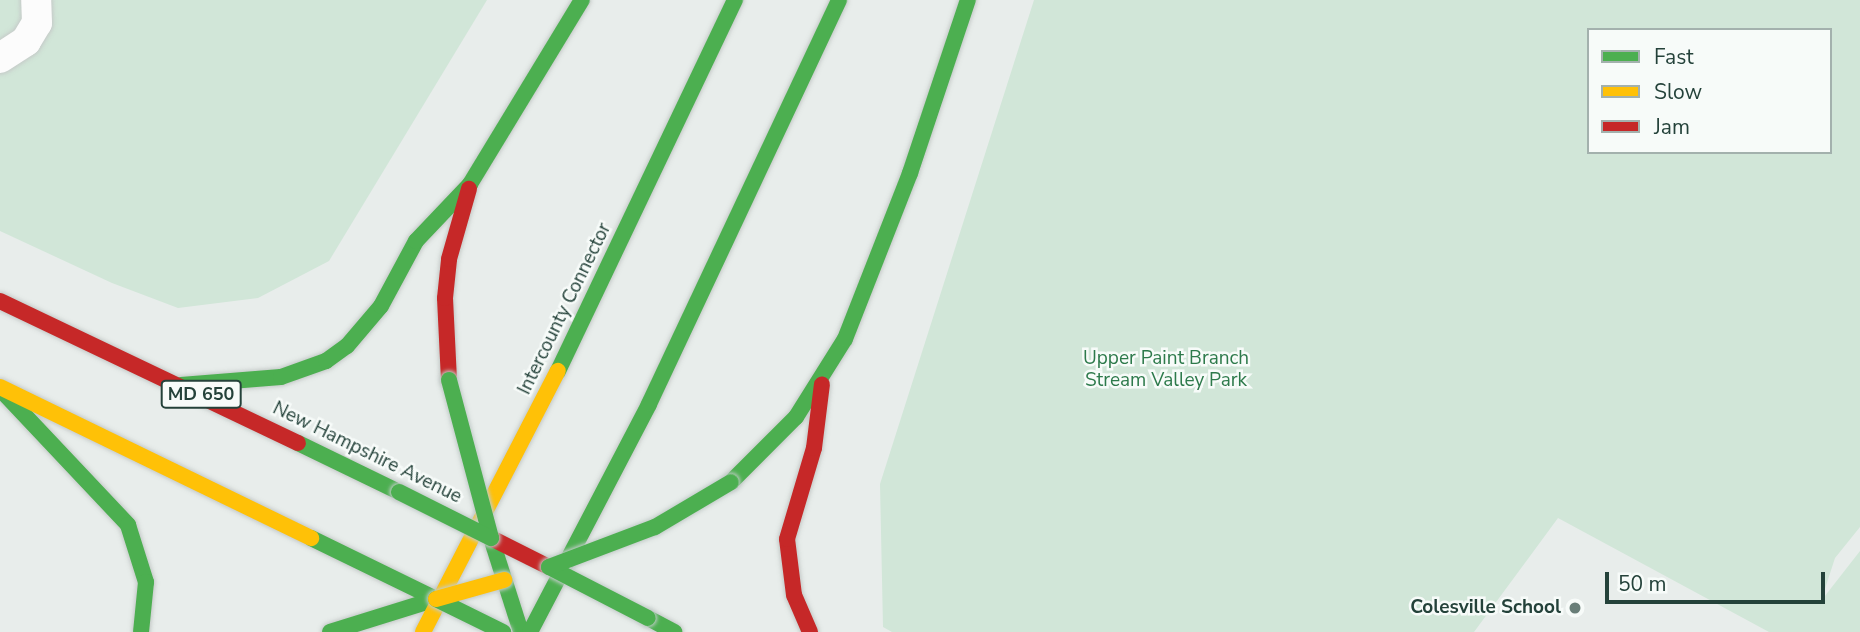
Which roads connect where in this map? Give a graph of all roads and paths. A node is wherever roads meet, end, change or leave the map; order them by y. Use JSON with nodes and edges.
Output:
{"nodes":[{"id":1,"x":36,"y":0,"type":"edge"},
{"id":2,"x":582,"y":0,"type":"edge"},
{"id":3,"x":735,"y":0,"type":"edge"},
{"id":4,"x":839,"y":0,"type":"edge"},
{"id":5,"x":968,"y":0,"type":"edge"},
{"id":6,"x":0,"y":58,"type":"edge"},
{"id":7,"x":470,"y":184,"type":"junction"},
{"id":8,"x":0,"y":301,"type":"edge"},
{"id":9,"x":823,"y":379,"type":"junction"},
{"id":10,"x":181,"y":385,"type":"junction"},
{"id":11,"x":0,"y":388,"type":"edge"},
{"id":12,"x":491,"y":538,"type":"junction"},
{"id":13,"x":549,"y":567,"type":"junction"},
{"id":14,"x":504,"y":580,"type":"junction"},
{"id":15,"x":436,"y":599,"type":"junction"},
{"id":16,"x":141,"y":632,"type":"edge"},
{"id":17,"x":330,"y":632,"type":"edge"},
{"id":18,"x":423,"y":632,"type":"edge"},
{"id":19,"x":503,"y":632,"type":"edge"},
{"id":20,"x":521,"y":632,"type":"edge"},
{"id":21,"x":530,"y":632,"type":"edge"},
{"id":22,"x":674,"y":632,"type":"edge"},
{"id":23,"x":810,"y":632,"type":"edge"}],
"edges":[{"from":1,"to":6,"type":"street"},
{"from":2,"to":7,"type":"main road"},
{"from":3,"to":18,"type":"main road","name":"Intercounty Connector"},
{"from":4,"to":21,"type":"main road"},
{"from":5,"to":9,"type":"main road"},
{"from":7,"to":10,"type":"main road"},
{"from":7,"to":12,"type":"main road","bridge":true},
{"from":8,"to":10,"type":"main road","name":"New Hampshire Avenue","number":"MD 650"},
{"from":9,"to":13,"type":"main road","bridge":true},
{"from":9,"to":23,"type":"main road"},
{"from":10,"to":12,"type":"main road","name":"New Hampshire Avenue","number":"MD 650","bridge":true},
{"from":11,"to":15,"type":"main road"},
{"from":11,"to":16,"type":"main road"},
{"from":12,"to":13,"type":"main road","name":"New Hampshire Avenue","number":"MD 650"},
{"from":12,"to":14,"type":"main road"},
{"from":13,"to":14,"type":"main road"},
{"from":13,"to":22,"type":"main road","name":"New Hampshire Avenue","number":"MD 650","bridge":true},
{"from":14,"to":15,"type":"main road","bridge":true},
{"from":14,"to":20,"type":"main road"},
{"from":15,"to":17,"type":"main road"},
{"from":15,"to":19,"type":"main road","bridge":true}]}
